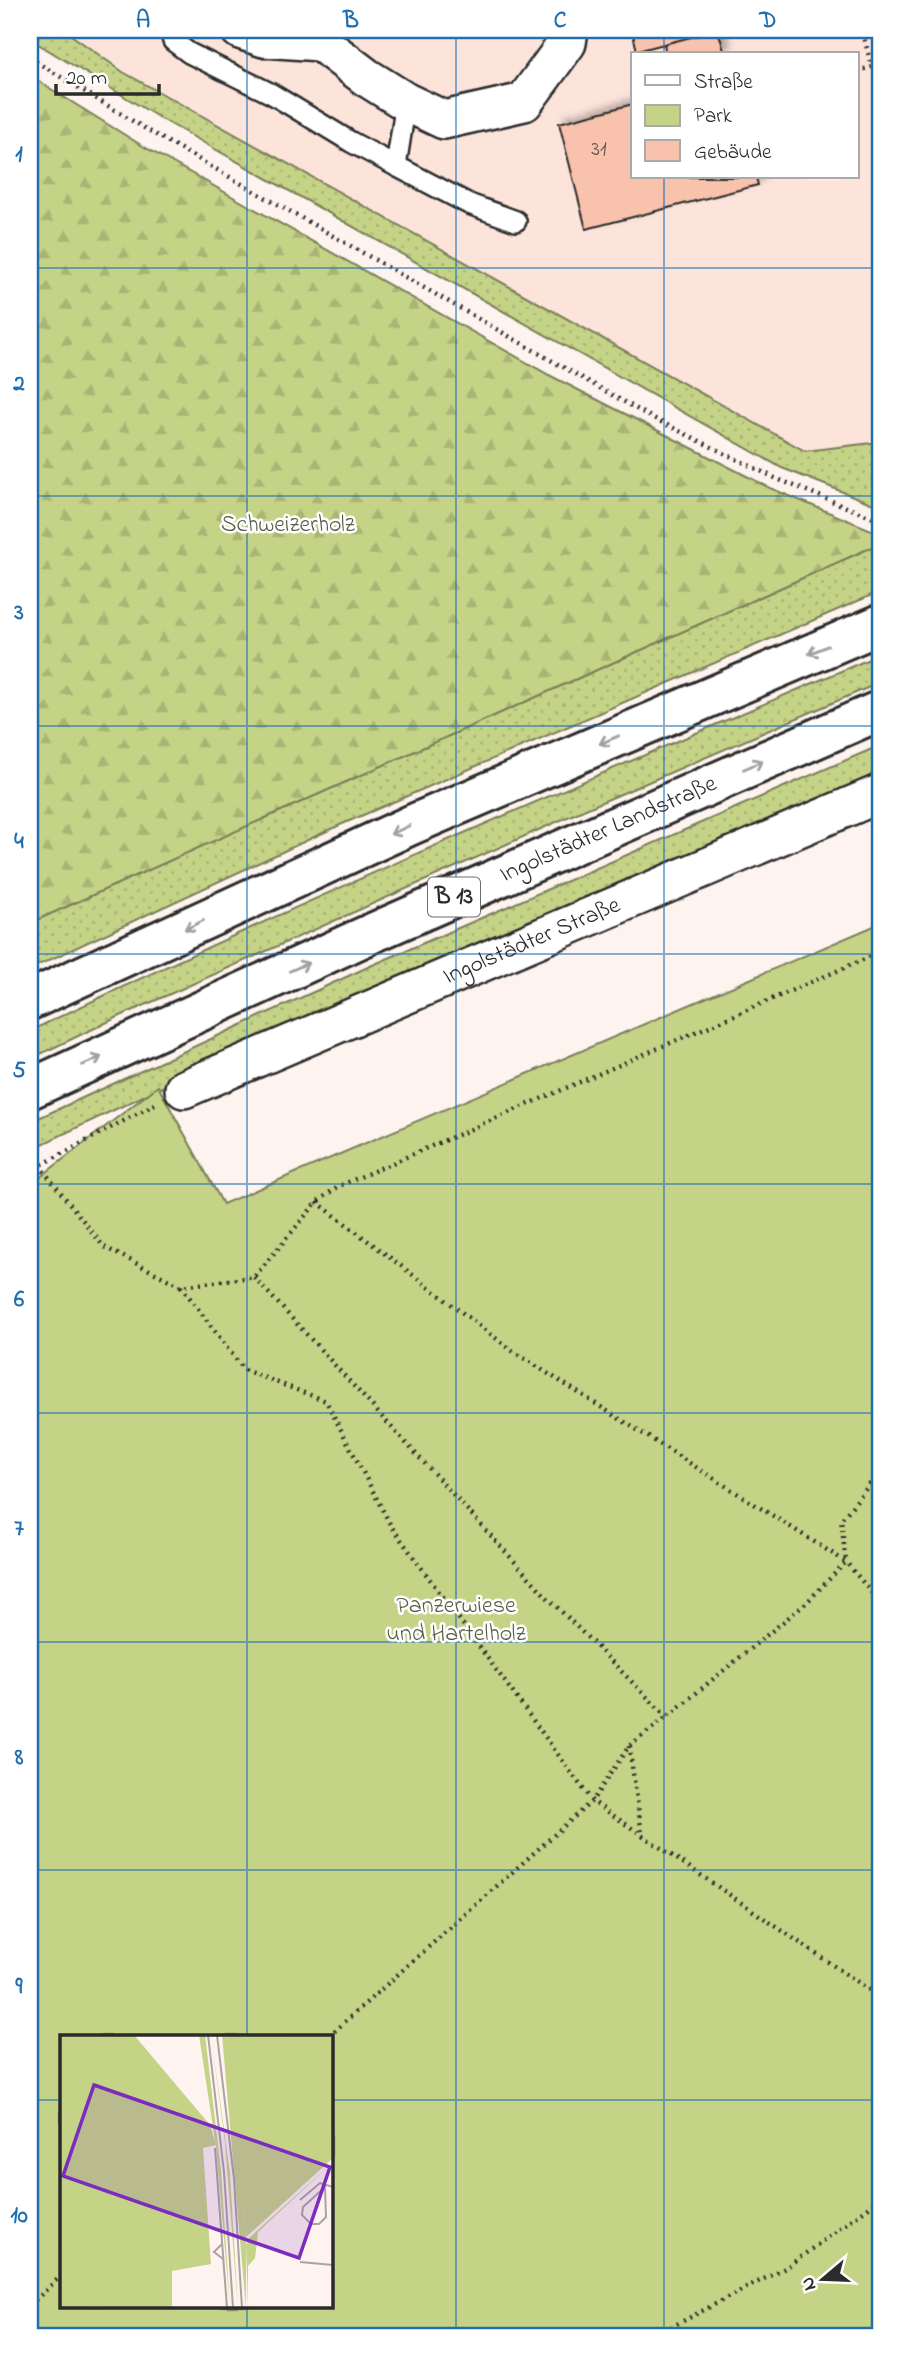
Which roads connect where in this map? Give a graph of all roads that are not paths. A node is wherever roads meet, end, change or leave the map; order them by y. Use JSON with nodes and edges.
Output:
{"nodes":[{"id":1,"x":170,"y":30,"type":"edge"},
{"id":2,"x":240,"y":30,"type":"edge"},
{"id":3,"x":569,"y":30,"type":"edge"},
{"id":4,"x":406,"y":102,"type":"junction"},
{"id":5,"x":396,"y":166,"type":"junction"},
{"id":6,"x":516,"y":221,"type":"dead end"},
{"id":7,"x":881,"y":624,"type":"edge"},
{"id":8,"x":881,"y":710,"type":"edge"},
{"id":9,"x":881,"y":793,"type":"edge"},
{"id":10,"x":30,"y":1000,"type":"edge"},
{"id":11,"x":30,"y":1089,"type":"edge"},
{"id":12,"x":184,"y":1089,"type":"road end"}],
"edges":[{"from":1,"to":5,"type":"lane"},
{"from":2,"to":4,"type":"street"},
{"from":3,"to":4,"type":"street"},
{"from":4,"to":5,"type":"lane"},
{"from":5,"to":6,"type":"lane"},
{"from":7,"to":10,"type":"main road","one_way":true},
{"from":11,"to":8,"type":"main road","name":"Ingolstädter Landstraße","number":"B 13","one_way":true},
{"from":9,"to":12,"type":"street","name":"Ingolstädter Straße"}]}
